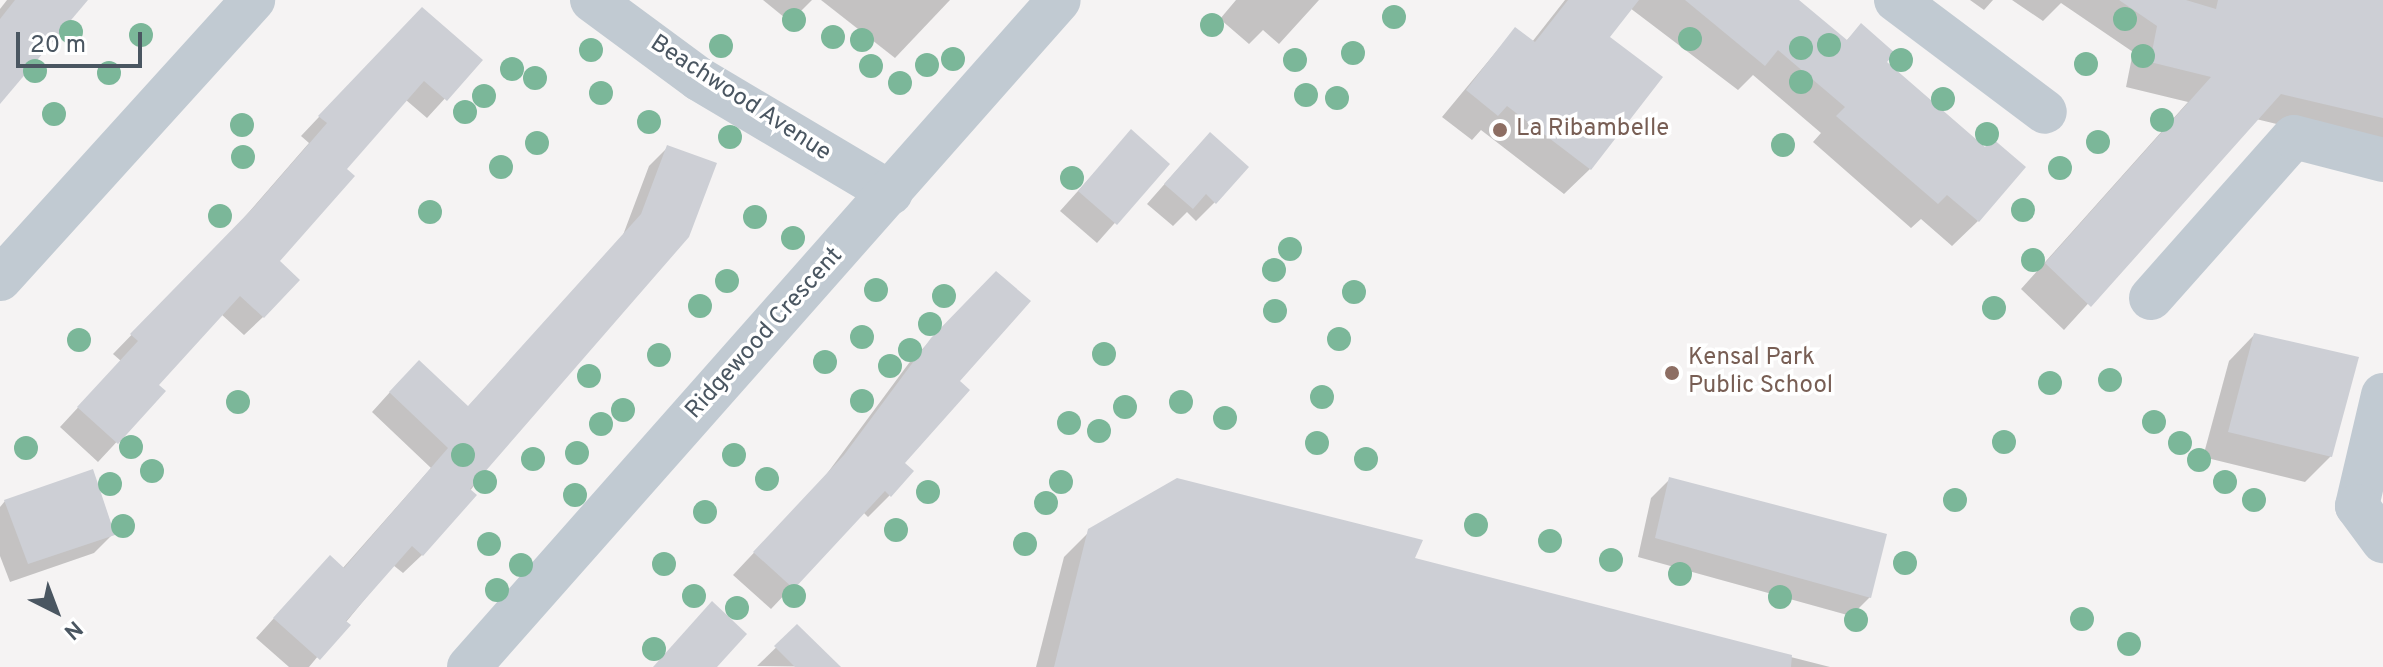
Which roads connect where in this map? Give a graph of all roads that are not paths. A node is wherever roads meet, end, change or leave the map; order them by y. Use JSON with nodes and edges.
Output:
{"nodes":[{"id":1,"x":253,"y":0,"type":"edge"},
{"id":2,"x":592,"y":0,"type":"edge"},
{"id":3,"x":1059,"y":0,"type":"edge"},
{"id":4,"x":1896,"y":0,"type":"edge"},
{"id":5,"x":2045,"y":112,"type":"dead end"},
{"id":6,"x":2383,"y":160,"type":"edge"},
{"id":7,"x":891,"y":193,"type":"junction"},
{"id":8,"x":0,"y":279,"type":"edge"},
{"id":9,"x":2151,"y":298,"type":"dead end"},
{"id":10,"x":2383,"y":395,"type":"edge"},
{"id":11,"x":2383,"y":541,"type":"edge"},
{"id":12,"x":469,"y":667,"type":"edge"}],
"edges":[{"from":1,"to":8,"type":"street"},
{"from":2,"to":7,"type":"street","name":"Beachwood Avenue"},
{"from":3,"to":7,"type":"street","name":"Ridgewood Crescent"},
{"from":4,"to":5,"type":"street"},
{"from":6,"to":9,"type":"street"},
{"from":7,"to":12,"type":"street","name":"Ridgewood Crescent"},
{"from":10,"to":11,"type":"street"}]}
